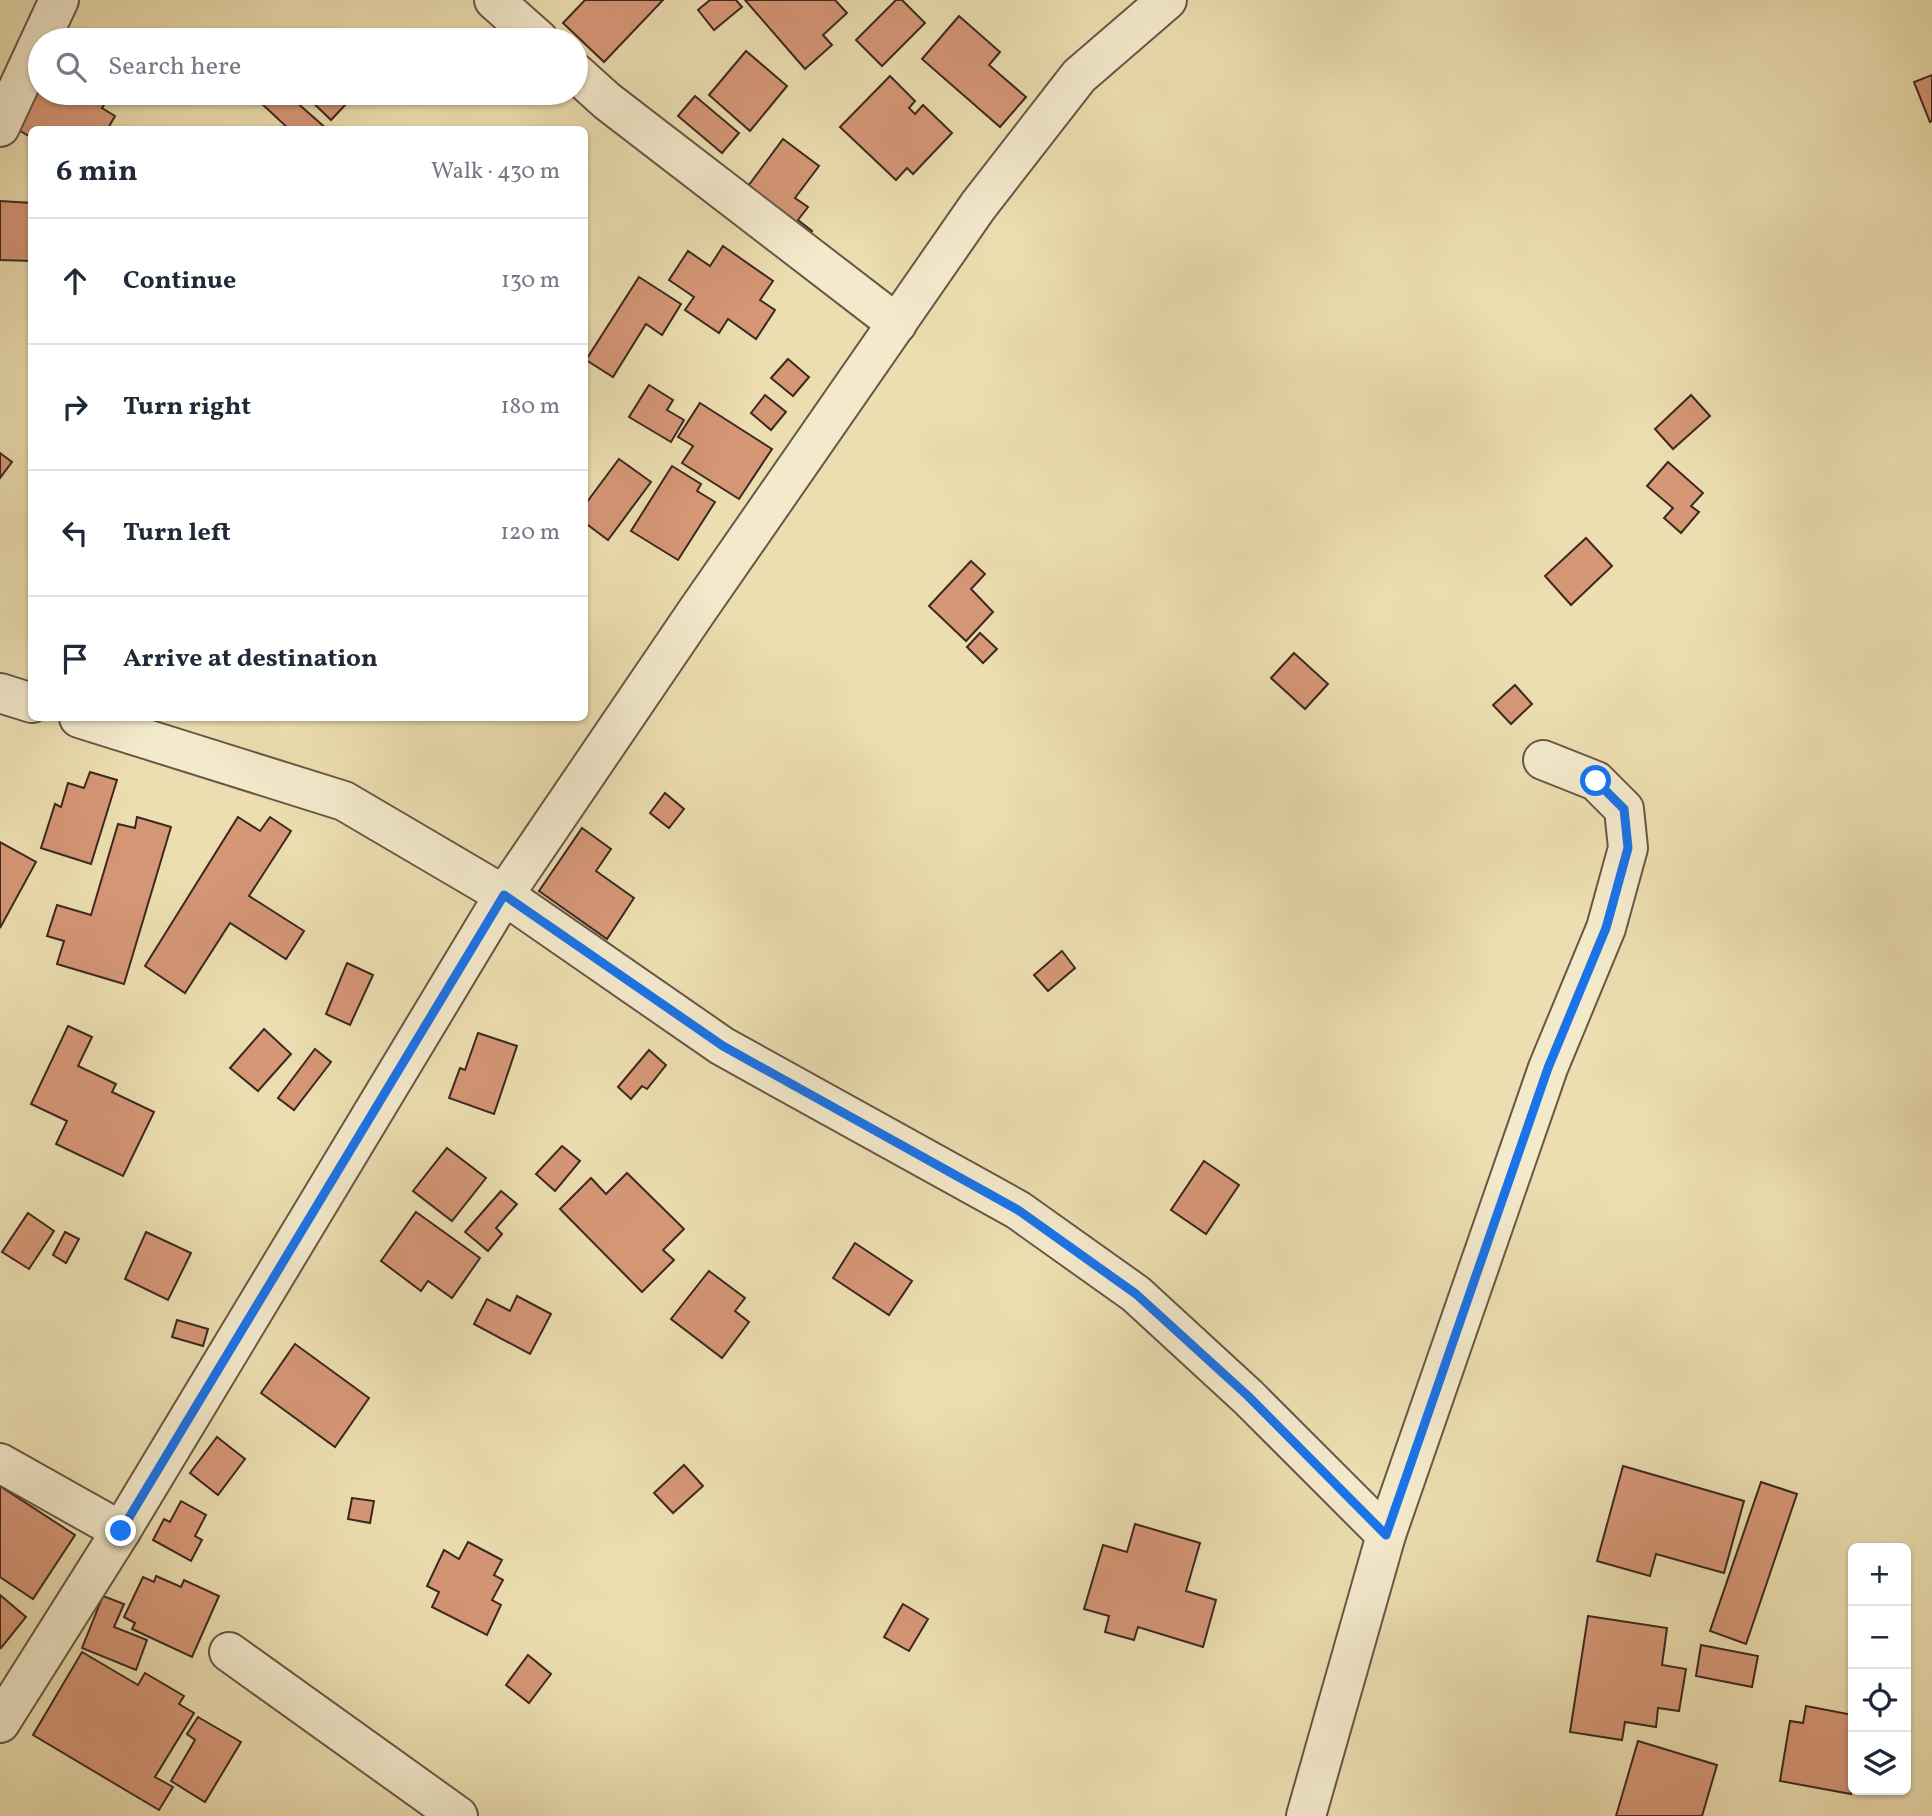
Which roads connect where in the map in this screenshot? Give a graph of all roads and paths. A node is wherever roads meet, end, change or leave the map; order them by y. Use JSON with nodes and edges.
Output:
{"nodes":[{"id":1,"x":59,"y":0,"type":"edge"},
{"id":2,"x":494,"y":0,"type":"edge"},
{"id":3,"x":1167,"y":0,"type":"edge"},
{"id":4,"x":46,"y":28,"type":"edge"},
{"id":5,"x":526,"y":28,"type":"edge"},
{"id":6,"x":28,"y":67,"type":"edge"},
{"id":7,"x":588,"y":84,"type":"edge"},
{"id":8,"x":0,"y":127,"type":"edge"},
{"id":9,"x":897,"y":324,"type":"junction"},
{"id":10,"x":0,"y":693,"type":"edge"},
{"id":11,"x":28,"y":702,"type":"edge"},
{"id":12,"x":89,"y":721,"type":"edge"},
{"id":13,"x":1542,"y":760,"type":"dead end"},
{"id":14,"x":504,"y":895,"type":"junction"},
{"id":15,"x":0,"y":1463,"type":"edge"},
{"id":16,"x":121,"y":1531,"type":"junction"},
{"id":17,"x":1386,"y":1535,"type":"junction"},
{"id":18,"x":229,"y":1652,"type":"dead end"},
{"id":19,"x":0,"y":1723,"type":"edge"},
{"id":20,"x":458,"y":1816,"type":"edge"},
{"id":21,"x":1306,"y":1816,"type":"edge"}],
"edges":[{"from":1,"to":4,"type":"street"},
{"from":2,"to":5,"type":"street"},
{"from":3,"to":9,"type":"street"},
{"from":6,"to":8,"type":"street"},
{"from":7,"to":9,"type":"street"},
{"from":9,"to":14,"type":"street"},
{"from":10,"to":11,"type":"street"},
{"from":12,"to":14,"type":"street"},
{"from":13,"to":17,"type":"street"},
{"from":14,"to":16,"type":"street"},
{"from":14,"to":17,"type":"street"},
{"from":15,"to":16,"type":"street"},
{"from":16,"to":19,"type":"street"},
{"from":17,"to":21,"type":"street"},
{"from":18,"to":20,"type":"street"}]}
